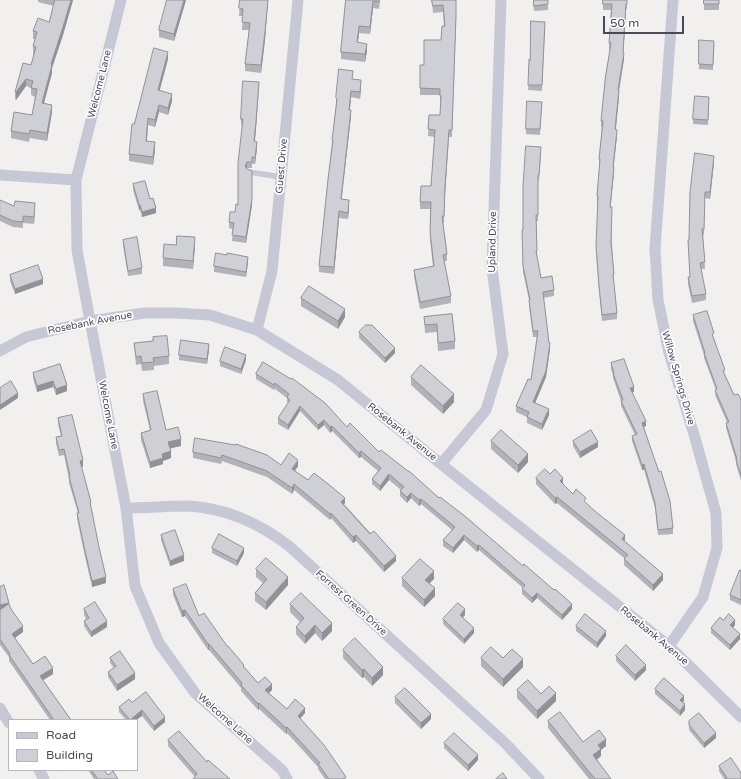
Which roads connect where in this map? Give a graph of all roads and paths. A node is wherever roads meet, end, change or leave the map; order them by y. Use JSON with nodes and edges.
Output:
{"nodes":[{"id":1,"x":121,"y":0,"type":"edge"},
{"id":2,"x":298,"y":0,"type":"edge"},
{"id":3,"x":501,"y":0,"type":"edge"},
{"id":4,"x":673,"y":0,"type":"edge"},
{"id":5,"x":249,"y":172,"type":"edge"},
{"id":6,"x":0,"y":175,"type":"edge"},
{"id":7,"x":281,"y":177,"type":"junction"},
{"id":8,"x":76,"y":180,"type":"junction"},
{"id":9,"x":90,"y":321,"type":"junction"},
{"id":10,"x":257,"y":330,"type":"junction"},
{"id":11,"x":0,"y":351,"type":"edge"},
{"id":12,"x":441,"y":464,"type":"junction"},
{"id":13,"x":126,"y":508,"type":"junction"},
{"id":14,"x":669,"y":646,"type":"junction"},
{"id":15,"x":0,"y":708,"type":"edge"},
{"id":16,"x":741,"y":716,"type":"edge"},
{"id":17,"x":8,"y":721,"type":"edge"},
{"id":18,"x":287,"y":779,"type":"edge"},
{"id":19,"x":539,"y":779,"type":"edge"}],
"edges":[{"from":1,"to":8,"type":"street","name":"Welcome Lane"},
{"from":2,"to":7,"type":"street","name":"Guest Drive"},
{"from":3,"to":12,"type":"street","name":"Upland Drive"},
{"from":4,"to":14,"type":"street","name":"Willow Springs Drive"},
{"from":5,"to":7,"type":"lane"},
{"from":6,"to":8,"type":"street"},
{"from":7,"to":10,"type":"street","name":"Guest Drive"},
{"from":8,"to":9,"type":"street","name":"Welcome Lane"},
{"from":9,"to":10,"type":"street","name":"Rosebank Avenue"},
{"from":9,"to":11,"type":"street","name":"Rosebank Avenue"},
{"from":9,"to":13,"type":"street","name":"Welcome Lane"},
{"from":10,"to":12,"type":"street","name":"Rosebank Avenue"},
{"from":12,"to":14,"type":"street","name":"Rosebank Avenue"},
{"from":13,"to":18,"type":"street","name":"Welcome Lane"},
{"from":13,"to":19,"type":"street","name":"Forrest Green Drive"},
{"from":14,"to":16,"type":"street","name":"Rosebank Avenue"},
{"from":15,"to":17,"type":"street"}]}
